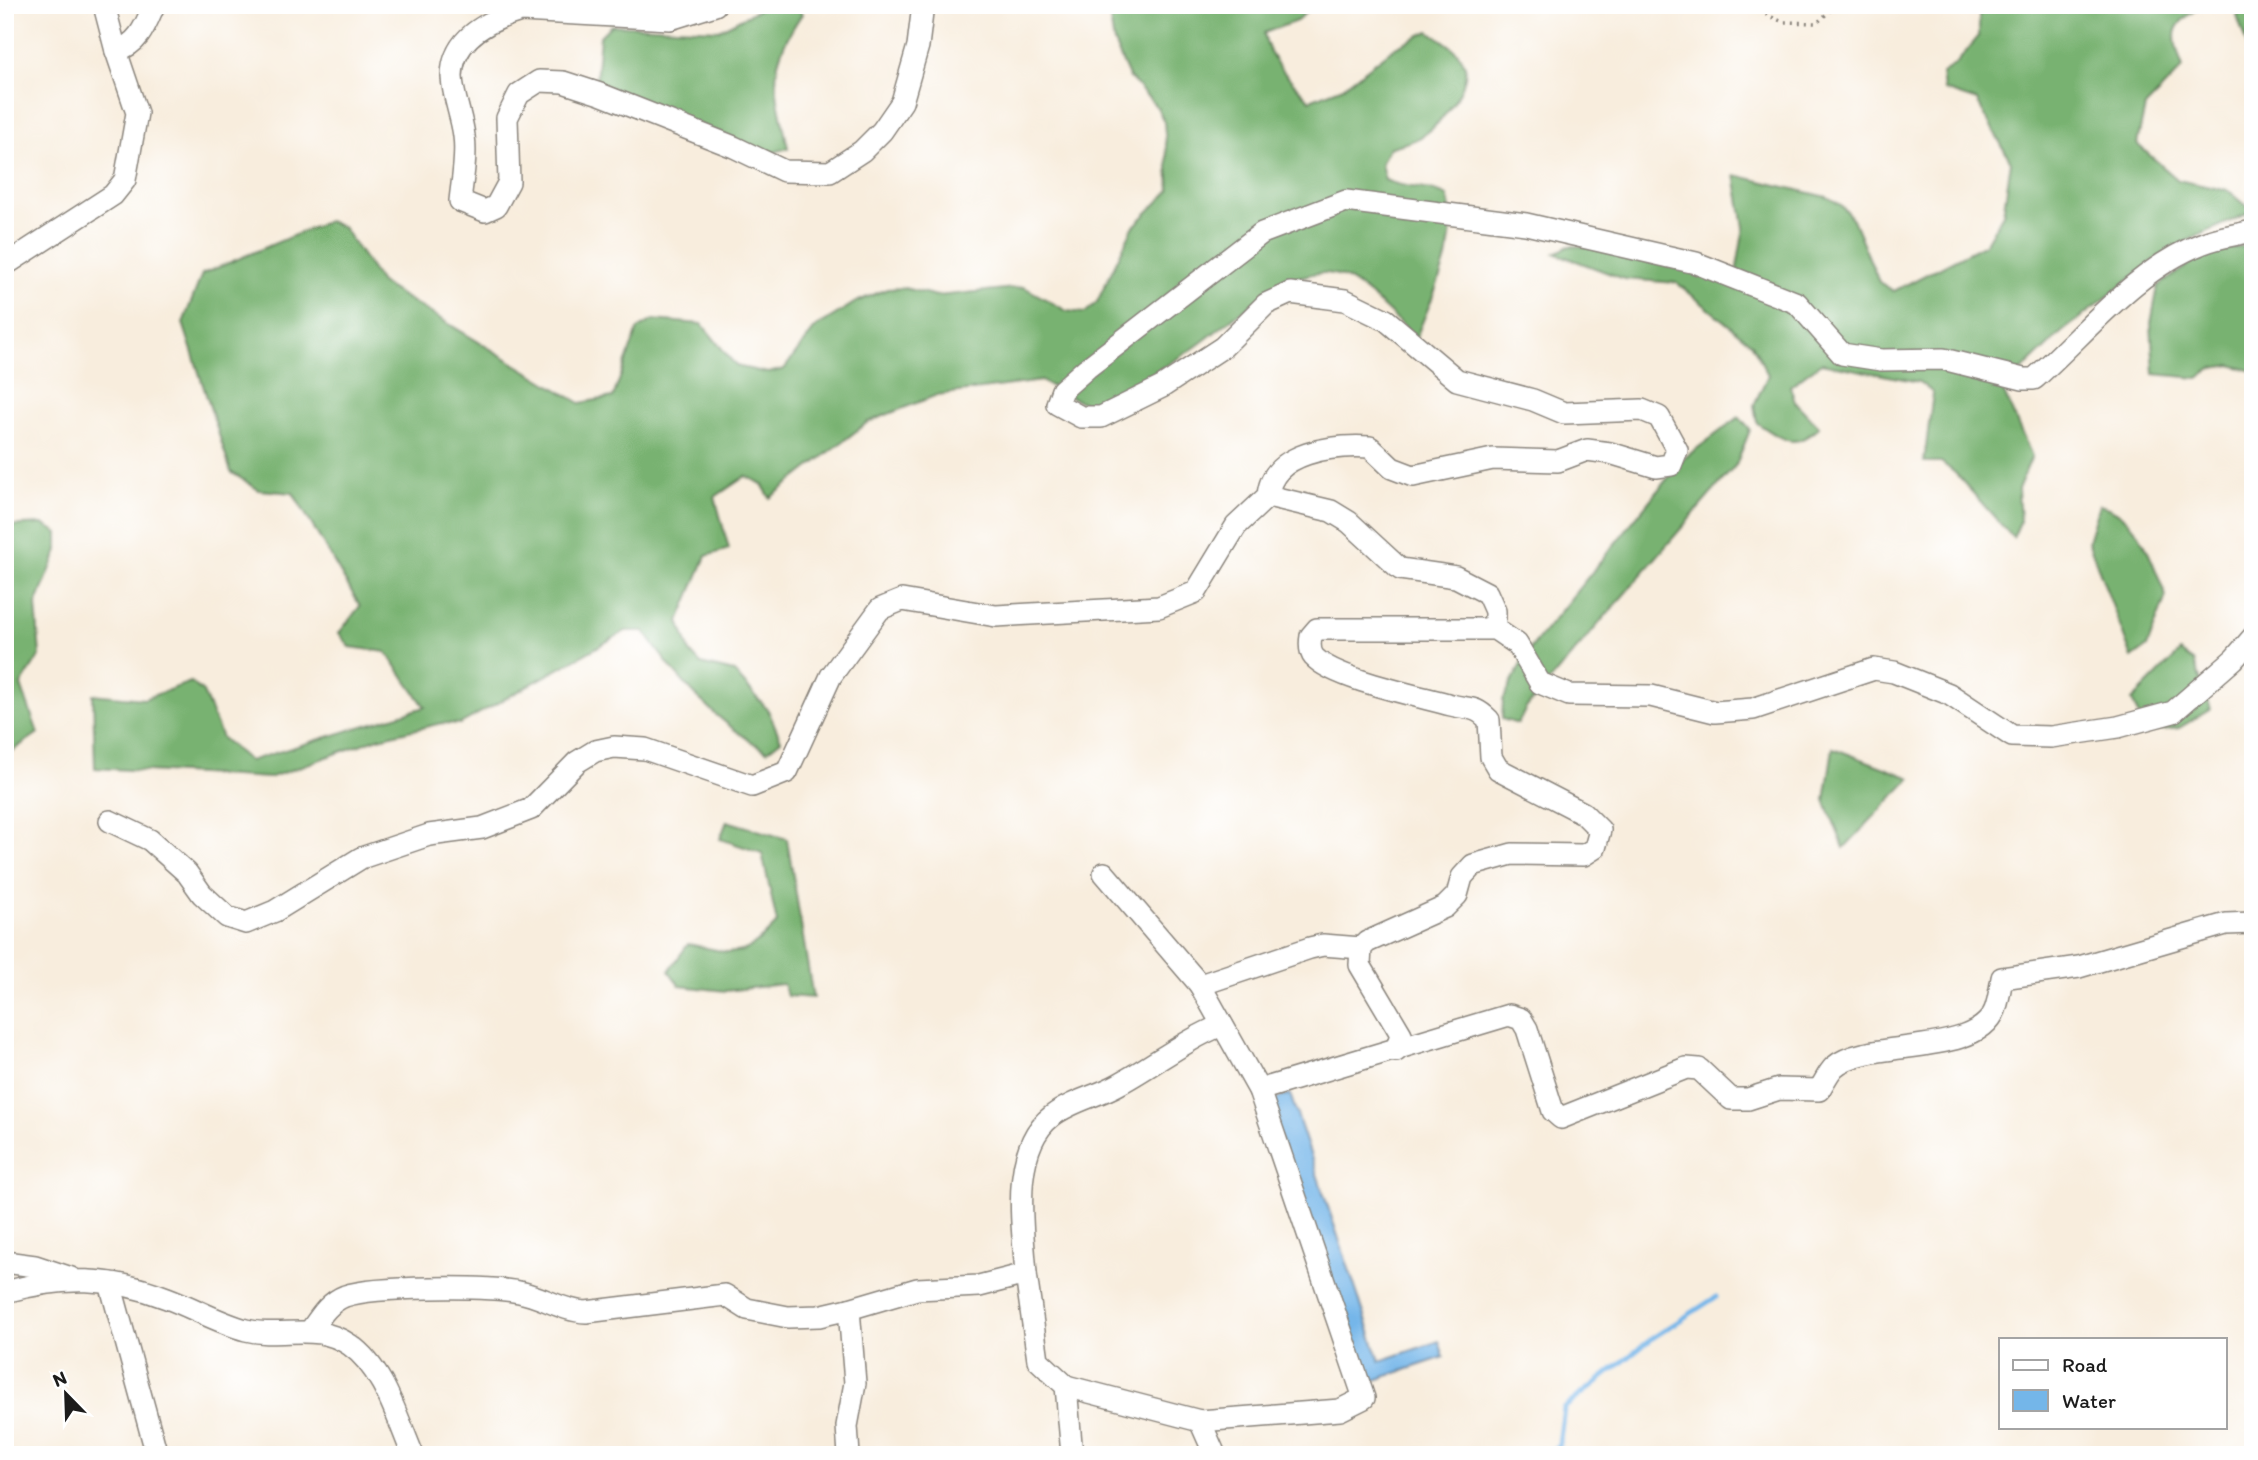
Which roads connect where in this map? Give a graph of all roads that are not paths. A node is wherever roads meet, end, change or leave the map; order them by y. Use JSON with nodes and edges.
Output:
{"nodes":[{"id":1,"x":104,"y":5,"type":"edge"},
{"id":2,"x":154,"y":5,"type":"edge"},
{"id":3,"x":715,"y":5,"type":"edge"},
{"id":4,"x":923,"y":5,"type":"edge"},
{"id":5,"x":116,"y":51,"type":"junction"},
{"id":6,"x":2253,"y":231,"type":"edge"},
{"id":7,"x":5,"y":265,"type":"edge"},
{"id":8,"x":1268,"y":496,"type":"junction"},
{"id":9,"x":1495,"y":629,"type":"junction"},
{"id":10,"x":2253,"y":637,"type":"edge"},
{"id":11,"x":110,"y":821,"type":"dead end"},
{"id":12,"x":1104,"y":873,"type":"dead end"},
{"id":13,"x":2253,"y":923,"type":"edge"},
{"id":14,"x":1361,"y":948,"type":"junction"},
{"id":15,"x":1200,"y":985,"type":"junction"},
{"id":16,"x":1222,"y":1025,"type":"junction"},
{"id":17,"x":1396,"y":1051,"type":"junction"},
{"id":18,"x":1259,"y":1090,"type":"junction"},
{"id":19,"x":5,"y":1262,"type":"edge"},
{"id":20,"x":1026,"y":1274,"type":"junction"},
{"id":21,"x":73,"y":1279,"type":"junction"},
{"id":22,"x":110,"y":1283,"type":"junction"},
{"id":23,"x":5,"y":1292,"type":"edge"},
{"id":24,"x":849,"y":1309,"type":"junction"},
{"id":25,"x":311,"y":1330,"type":"junction"},
{"id":26,"x":1066,"y":1386,"type":"junction"},
{"id":27,"x":1200,"y":1421,"type":"junction"},
{"id":28,"x":157,"y":1455,"type":"edge"},
{"id":29,"x":413,"y":1455,"type":"edge"},
{"id":30,"x":849,"y":1455,"type":"edge"},
{"id":31,"x":1072,"y":1455,"type":"edge"},
{"id":32,"x":1215,"y":1455,"type":"edge"}],
"edges":[{"from":1,"to":5,"type":"street"},
{"from":2,"to":5,"type":"street"},
{"from":3,"to":4,"type":"street"},
{"from":5,"to":7,"type":"street"},
{"from":6,"to":8,"type":"street"},
{"from":8,"to":9,"type":"street"},
{"from":8,"to":11,"type":"street"},
{"from":9,"to":10,"type":"street"},
{"from":9,"to":14,"type":"street"},
{"from":12,"to":15,"type":"street"},
{"from":13,"to":17,"type":"street"},
{"from":14,"to":15,"type":"street"},
{"from":14,"to":17,"type":"street"},
{"from":15,"to":16,"type":"street"},
{"from":16,"to":18,"type":"street"},
{"from":16,"to":20,"type":"street"},
{"from":17,"to":18,"type":"street"},
{"from":18,"to":27,"type":"street"},
{"from":19,"to":21,"type":"street"},
{"from":20,"to":24,"type":"street"},
{"from":20,"to":26,"type":"street"},
{"from":21,"to":22,"type":"street"},
{"from":21,"to":23,"type":"street"},
{"from":22,"to":25,"type":"street"},
{"from":22,"to":28,"type":"street"},
{"from":24,"to":25,"type":"street"},
{"from":24,"to":30,"type":"street"},
{"from":25,"to":29,"type":"street"},
{"from":26,"to":27,"type":"street"},
{"from":26,"to":31,"type":"street"},
{"from":27,"to":32,"type":"street"}]}
